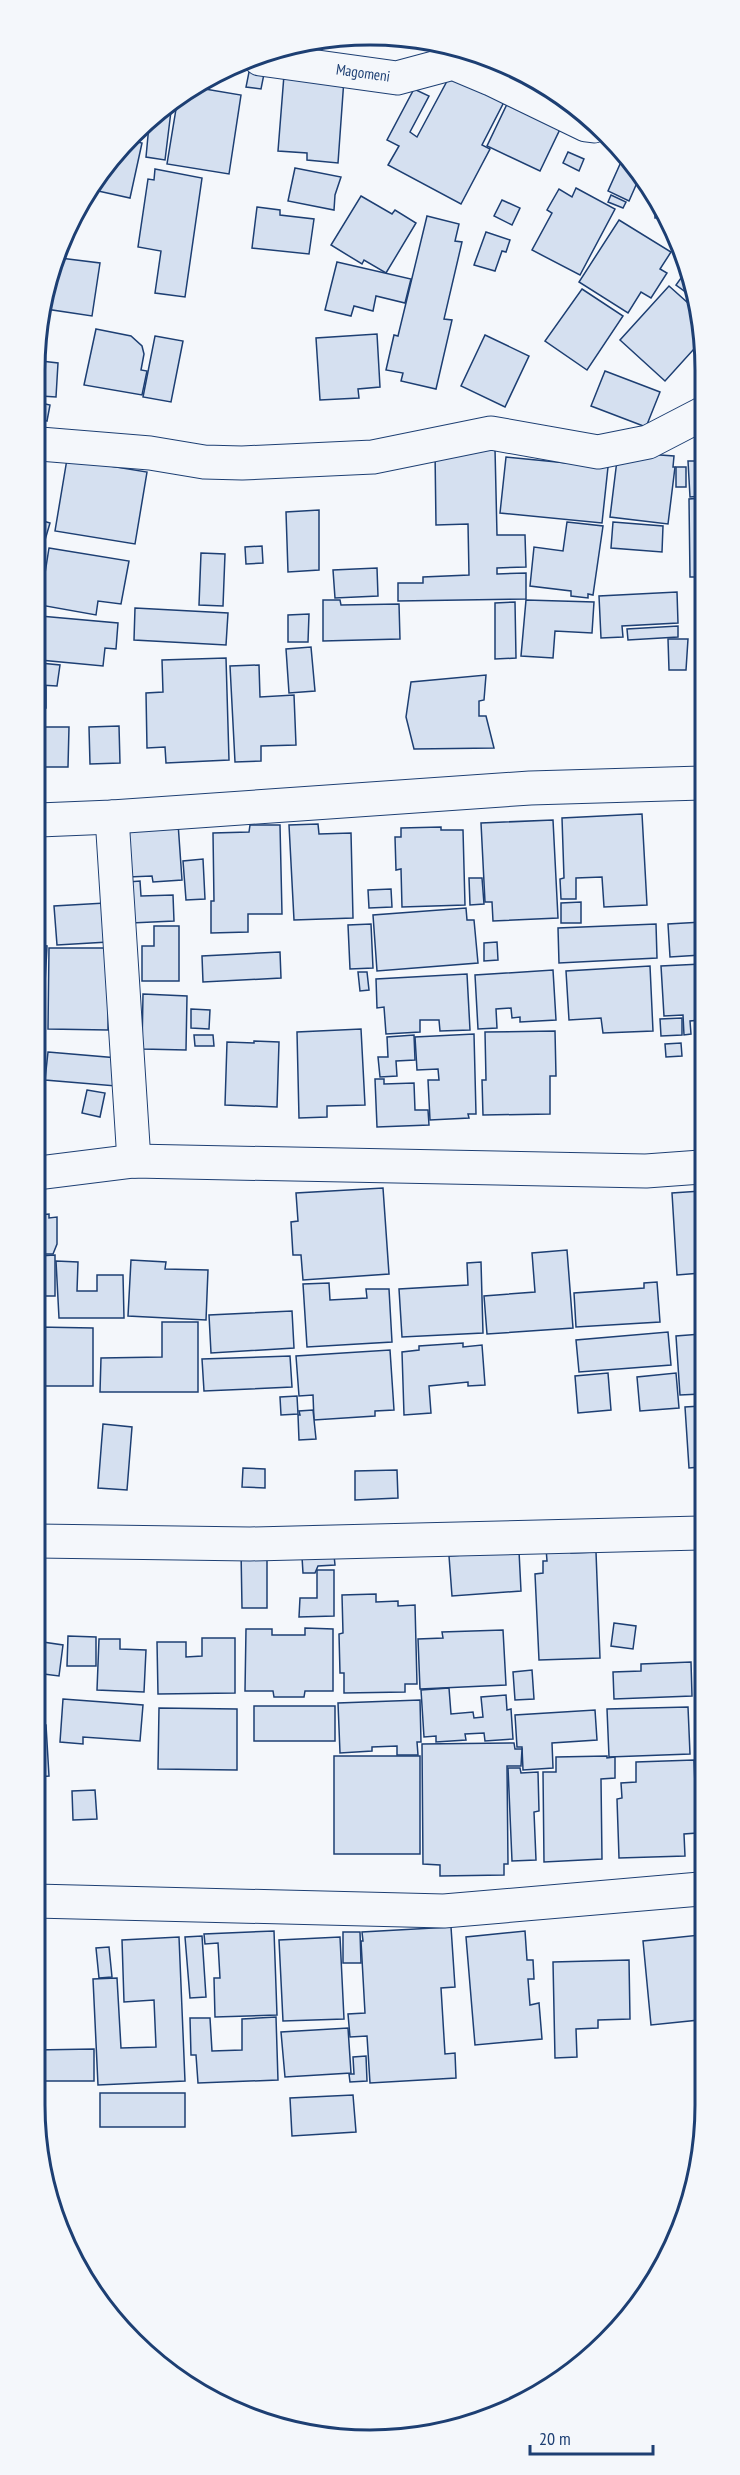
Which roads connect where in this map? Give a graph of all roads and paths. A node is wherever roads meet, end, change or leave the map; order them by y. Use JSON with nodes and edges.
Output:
{"nodes":[{"id":1,"x":271,"y":61,"type":"edge"},
{"id":2,"x":579,"y":122,"type":"edge"},
{"id":3,"x":695,"y":418,"type":"edge"},
{"id":4,"x":45,"y":444,"type":"edge"},
{"id":5,"x":695,"y":783,"type":"edge"},
{"id":6,"x":112,"y":817,"type":"junction"},
{"id":7,"x":45,"y":820,"type":"edge"},
{"id":8,"x":134,"y":1161,"type":"junction"},
{"id":9,"x":695,"y":1167,"type":"edge"},
{"id":10,"x":45,"y":1172,"type":"edge"},
{"id":11,"x":695,"y":1533,"type":"edge"},
{"id":12,"x":45,"y":1541,"type":"edge"},
{"id":13,"x":695,"y":1888,"type":"edge"},
{"id":14,"x":45,"y":1901,"type":"edge"}],
"edges":[{"from":1,"to":2,"type":"street","name":"Magomeni"},
{"from":3,"to":4,"type":"street"},
{"from":5,"to":6,"type":"street"},
{"from":6,"to":7,"type":"street"},
{"from":6,"to":8,"type":"street"},
{"from":8,"to":9,"type":"street"},
{"from":8,"to":10,"type":"street"},
{"from":11,"to":12,"type":"street"},
{"from":13,"to":14,"type":"street"}]}
